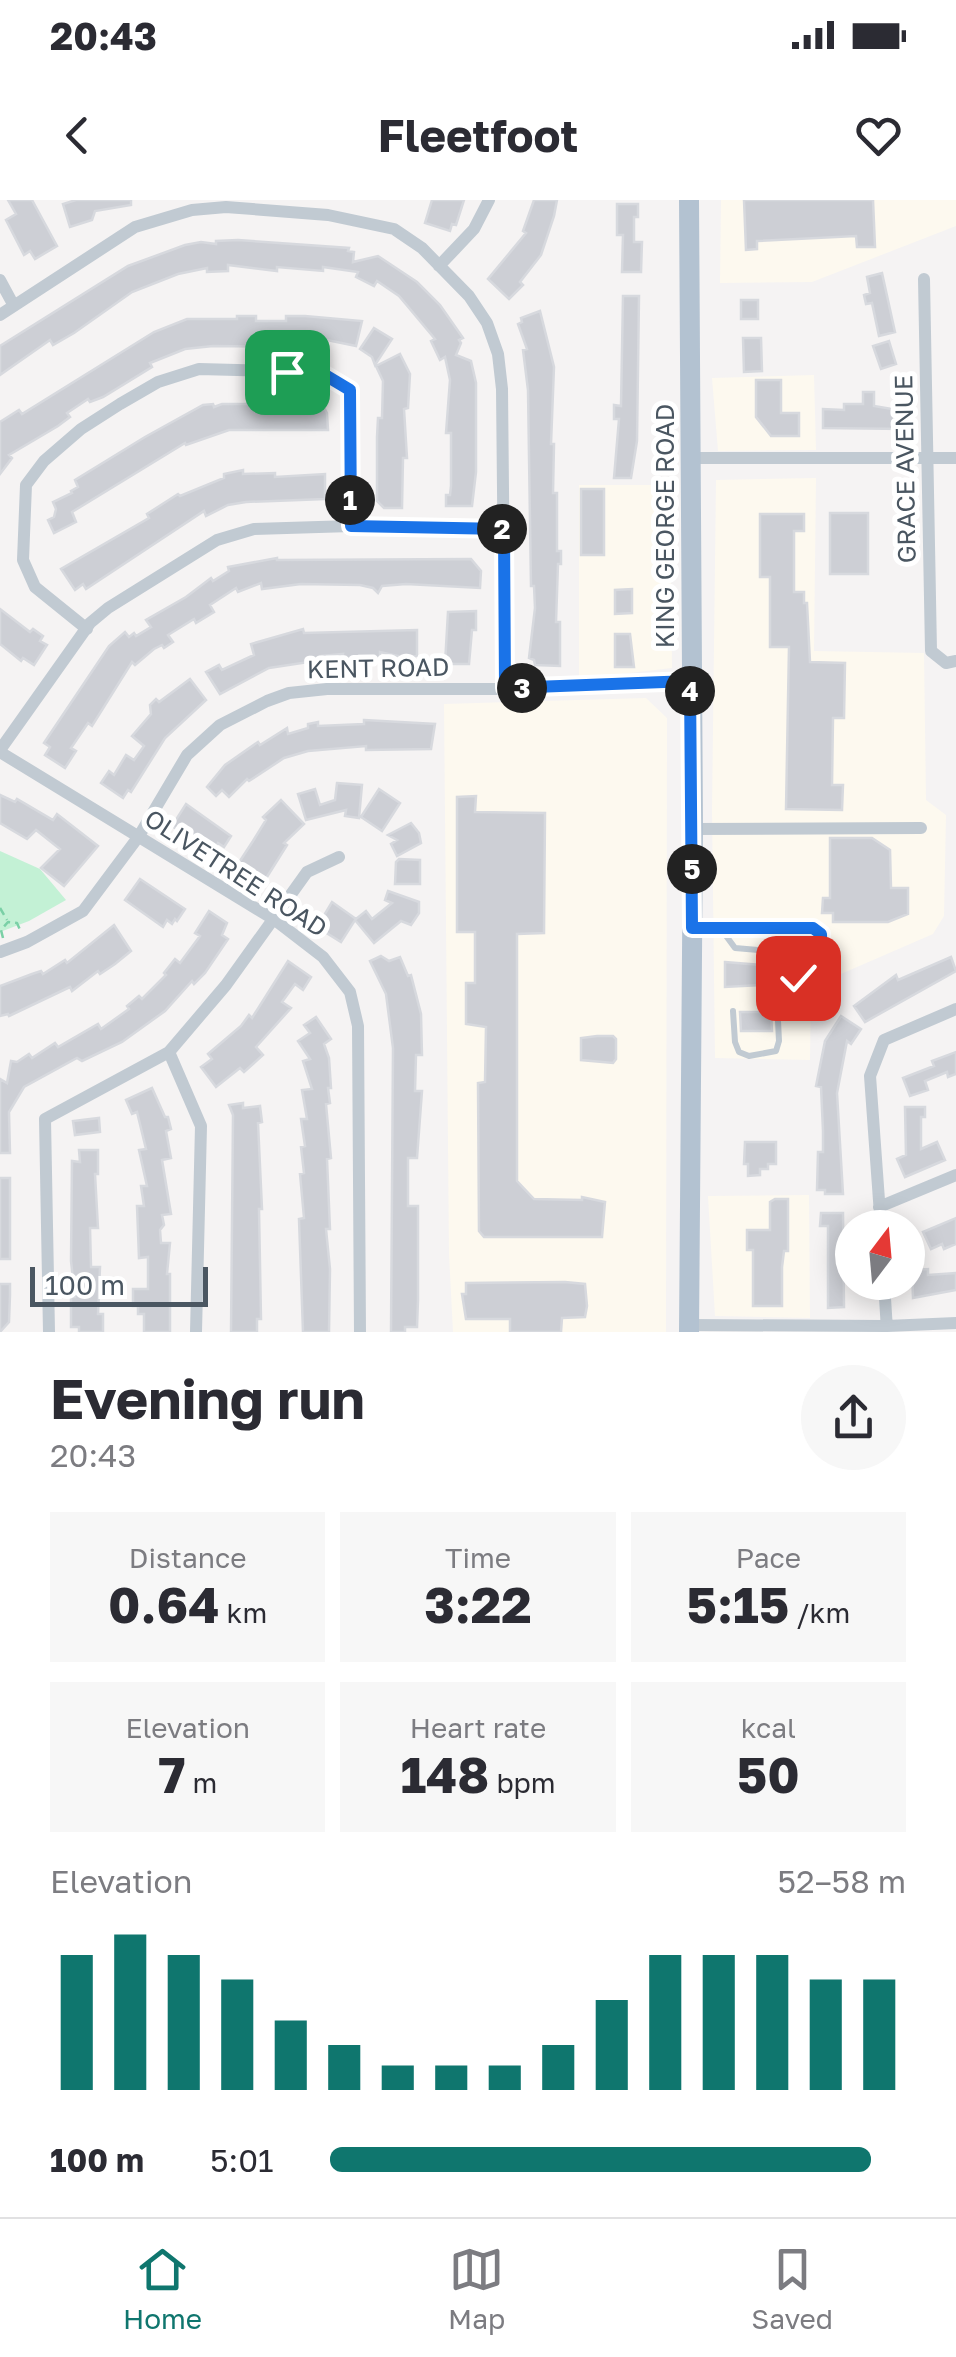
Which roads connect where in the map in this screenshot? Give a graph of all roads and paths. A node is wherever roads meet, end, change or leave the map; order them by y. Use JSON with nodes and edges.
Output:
{"nodes":[{"id":1,"x":489,"y":200,"type":"edge"},
{"id":2,"x":689,"y":200,"type":"edge"},
{"id":3,"x":192,"y":205,"type":"edge"},
{"id":4,"x":439,"y":266,"type":"junction"},
{"id":5,"x":924,"y":279,"type":"dead end"},
{"id":6,"x":0,"y":280,"type":"edge"},
{"id":7,"x":14,"y":306,"type":"junction"},
{"id":8,"x":0,"y":314,"type":"edge"},
{"id":9,"x":691,"y":458,"type":"junction"},
{"id":10,"x":956,"y":458,"type":"edge"},
{"id":11,"x":926,"y":459,"type":"junction"},
{"id":12,"x":351,"y":526,"type":"junction"},
{"id":13,"x":504,"y":529,"type":"junction"},
{"id":14,"x":87,"y":629,"type":"junction"},
{"id":15,"x":956,"y":661,"type":"edge"},
{"id":16,"x":690,"y":681,"type":"junction"},
{"id":17,"x":505,"y":688,"type":"junction"},
{"id":18,"x":0,"y":751,"type":"edge"},
{"id":19,"x":921,"y":828,"type":"dead end"},
{"id":20,"x":693,"y":829,"type":"junction"},
{"id":21,"x":138,"y":836,"type":"junction"},
{"id":22,"x":338,"y":857,"type":"dead end"},
{"id":23,"x":0,"y":908,"type":"edge"},
{"id":24,"x":275,"y":920,"type":"junction"},
{"id":25,"x":8,"y":922,"type":"junction"},
{"id":26,"x":692,"y":928,"type":"junction"},
{"id":27,"x":721,"y":929,"type":"junction"},
{"id":28,"x":27,"y":942,"type":"junction"},
{"id":29,"x":3,"y":951,"type":"edge"},
{"id":30,"x":798,"y":978,"type":"dead end"},
{"id":31,"x":956,"y":1008,"type":"edge"},
{"id":32,"x":733,"y":1012,"type":"dead end"},
{"id":33,"x":169,"y":1052,"type":"junction"},
{"id":34,"x":956,"y":1175,"type":"edge"},
{"id":35,"x":880,"y":1207,"type":"junction"},
{"id":36,"x":880,"y":1210,"type":"edge"},
{"id":37,"x":885,"y":1300,"type":"edge"},
{"id":38,"x":956,"y":1323,"type":"edge"},
{"id":39,"x":689,"y":1328,"type":"edge"},
{"id":40,"x":887,"y":1329,"type":"edge"},
{"id":41,"x":49,"y":1332,"type":"edge"},
{"id":42,"x":196,"y":1332,"type":"edge"},
{"id":43,"x":360,"y":1332,"type":"edge"}],
"edges":[{"from":1,"to":4,"type":"street"},
{"from":2,"to":9,"type":"main road","name":"KING GEORGE ROAD"},
{"from":3,"to":4,"type":"street"},
{"from":3,"to":7,"type":"street"},
{"from":4,"to":13,"type":"street"},
{"from":5,"to":11,"type":"street","name":"GRACE AVENUE"},
{"from":6,"to":7,"type":"street"},
{"from":7,"to":8,"type":"street"},
{"from":9,"to":11,"type":"street"},
{"from":9,"to":16,"type":"main road","name":"KING GEORGE ROAD"},
{"from":10,"to":11,"type":"street"},
{"from":11,"to":15,"type":"street","name":"GRACE AVENUE"},
{"from":12,"to":13,"type":"street"},
{"from":12,"to":14,"type":"street"},
{"from":12,"to":14,"type":"street"},
{"from":13,"to":17,"type":"street"},
{"from":14,"to":18,"type":"street"},
{"from":16,"to":17,"type":"street","name":"KENT ROAD"},
{"from":16,"to":20,"type":"main road","name":"KING GEORGE ROAD"},
{"from":17,"to":21,"type":"street","name":"KENT ROAD"},
{"from":18,"to":21,"type":"street","name":"OLIVETREE ROAD"},
{"from":19,"to":20,"type":"street"},
{"from":20,"to":26,"type":"main road","name":"KING GEORGE ROAD"},
{"from":21,"to":24,"type":"street","name":"OLIVETREE ROAD"},
{"from":21,"to":28,"type":"street","name":"KENT ROAD"},
{"from":22,"to":24,"type":"street"},
{"from":23,"to":25,"type":"path"},
{"from":24,"to":33,"type":"street"},
{"from":24,"to":43,"type":"street","name":"OLIVETREE ROAD"},
{"from":25,"to":28,"type":"path"},
{"from":25,"to":29,"type":"path"},
{"from":26,"to":27,"type":"lane"},
{"from":26,"to":39,"type":"main road","name":"KING GEORGE ROAD"},
{"from":27,"to":30,"type":"lane"},
{"from":27,"to":32,"type":"lane"},
{"from":28,"to":29,"type":"street","name":"KENT ROAD"},
{"from":31,"to":35,"type":"street"},
{"from":33,"to":41,"type":"street"},
{"from":33,"to":42,"type":"street"},
{"from":34,"to":35,"type":"street"},
{"from":35,"to":36,"type":"street"},
{"from":37,"to":40,"type":"street"},
{"from":38,"to":40,"type":"street"},
{"from":39,"to":40,"type":"street"}]}
